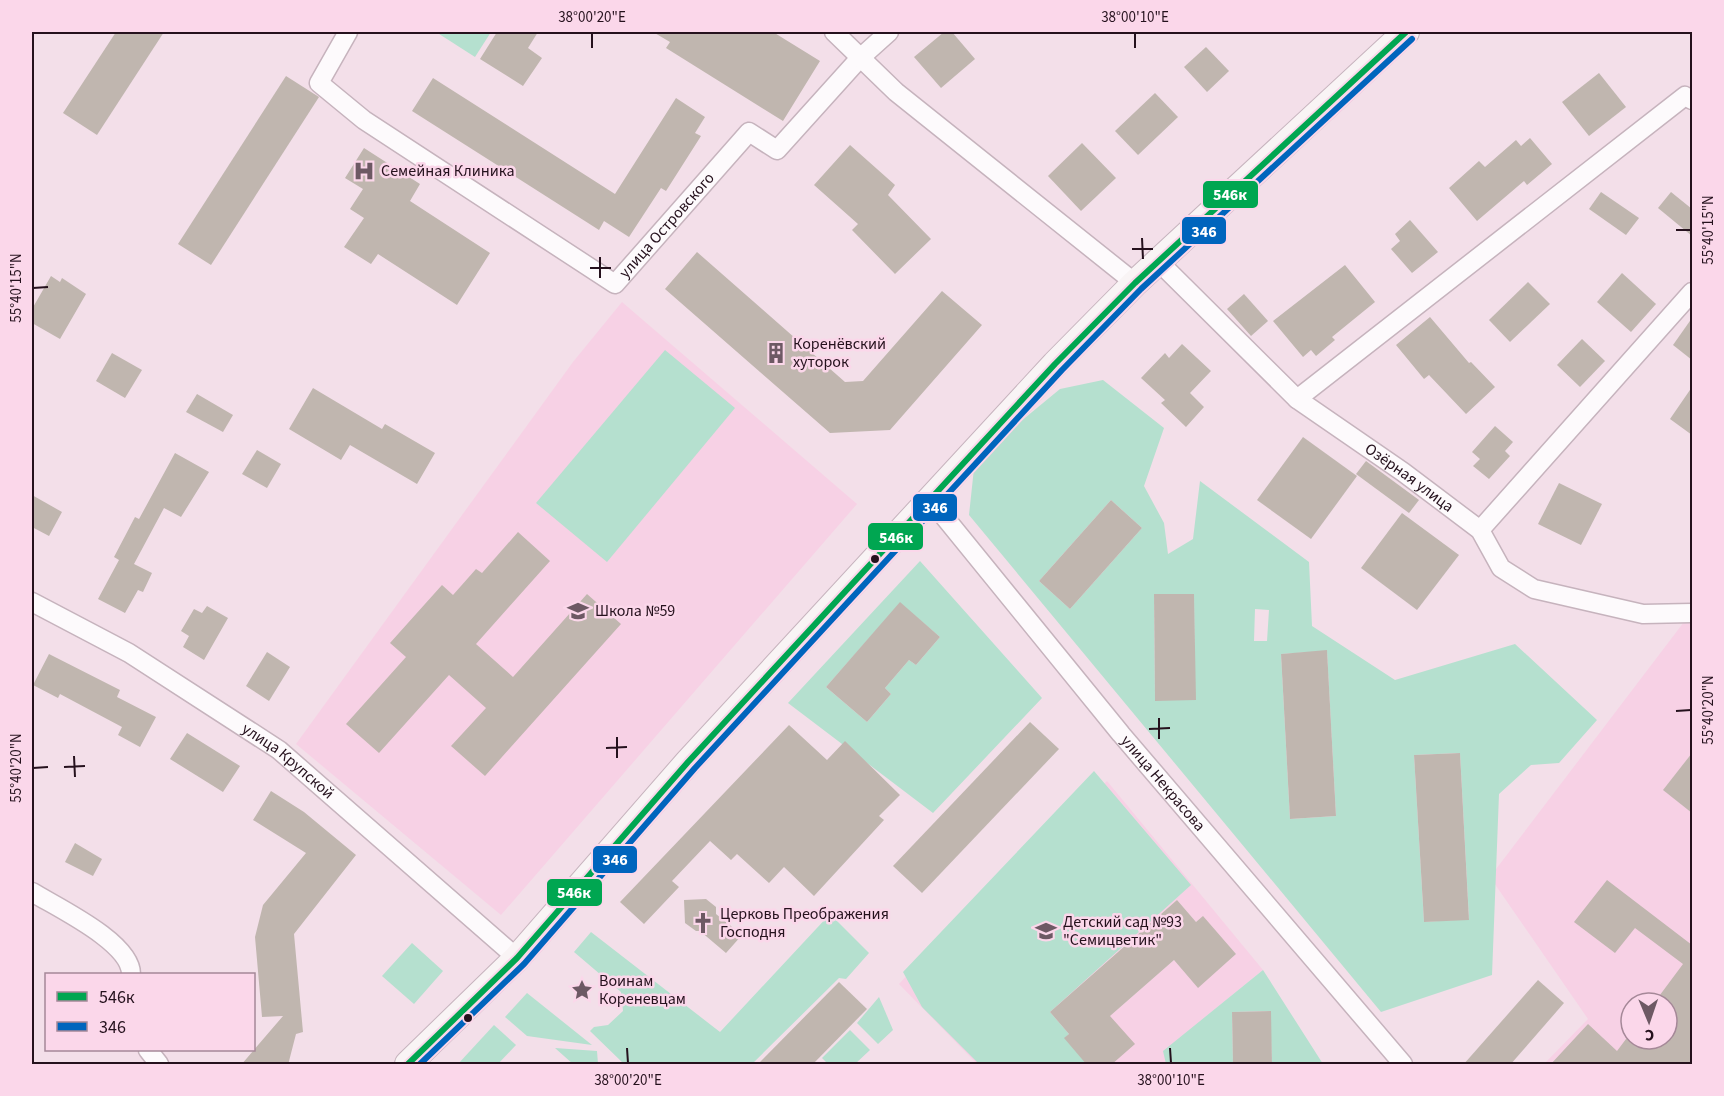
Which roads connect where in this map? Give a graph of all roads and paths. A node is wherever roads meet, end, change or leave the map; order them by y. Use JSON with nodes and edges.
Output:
{"nodes":[{"id":1,"x":348,"y":32,"type":"edge"},
{"id":2,"x":834,"y":32,"type":"edge"},
{"id":3,"x":890,"y":32,"type":"edge"},
{"id":4,"x":1406,"y":32,"type":"edge"},
{"id":5,"x":860,"y":59,"type":"junction"},
{"id":6,"x":1692,"y":100,"type":"edge"},
{"id":7,"x":1158,"y":261,"type":"junction"},
{"id":8,"x":1135,"y":283,"type":"junction"},
{"id":9,"x":1692,"y":292,"type":"edge"},
{"id":10,"x":1297,"y":399,"type":"junction"},
{"id":11,"x":929,"y":498,"type":"junction"},
{"id":12,"x":1480,"y":530,"type":"junction"},
{"id":13,"x":32,"y":602,"type":"edge"},
{"id":14,"x":1692,"y":613,"type":"edge"},
{"id":15,"x":32,"y":892,"type":"edge"},
{"id":16,"x":517,"y":958,"type":"junction"},
{"id":17,"x":131,"y":973,"type":"edge"},
{"id":18,"x":149,"y":1051,"type":"edge"},
{"id":19,"x":159,"y":1065,"type":"edge"},
{"id":20,"x":408,"y":1065,"type":"edge"},
{"id":21,"x":1403,"y":1065,"type":"edge"}],
"edges":[{"from":1,"to":5,"type":"street","name":"улица Островского"},
{"from":2,"to":5,"type":"street"},
{"from":3,"to":5,"type":"street"},
{"from":4,"to":7,"type":"main road"},
{"from":5,"to":8,"type":"street"},
{"from":6,"to":10,"type":"street"},
{"from":7,"to":8,"type":"main road"},
{"from":7,"to":10,"type":"street","name":"Озёрная улица"},
{"from":8,"to":11,"type":"main road"},
{"from":9,"to":12,"type":"street"},
{"from":10,"to":12,"type":"street","name":"Озёрная улица"},
{"from":11,"to":16,"type":"main road"},
{"from":11,"to":21,"type":"street","name":"улица Некрасова"},
{"from":12,"to":14,"type":"street","name":"Озёрная улица"},
{"from":13,"to":16,"type":"street","name":"улица Крупской"},
{"from":15,"to":17,"type":"street"},
{"from":16,"to":20,"type":"main road"},
{"from":18,"to":19,"type":"street"}]}
